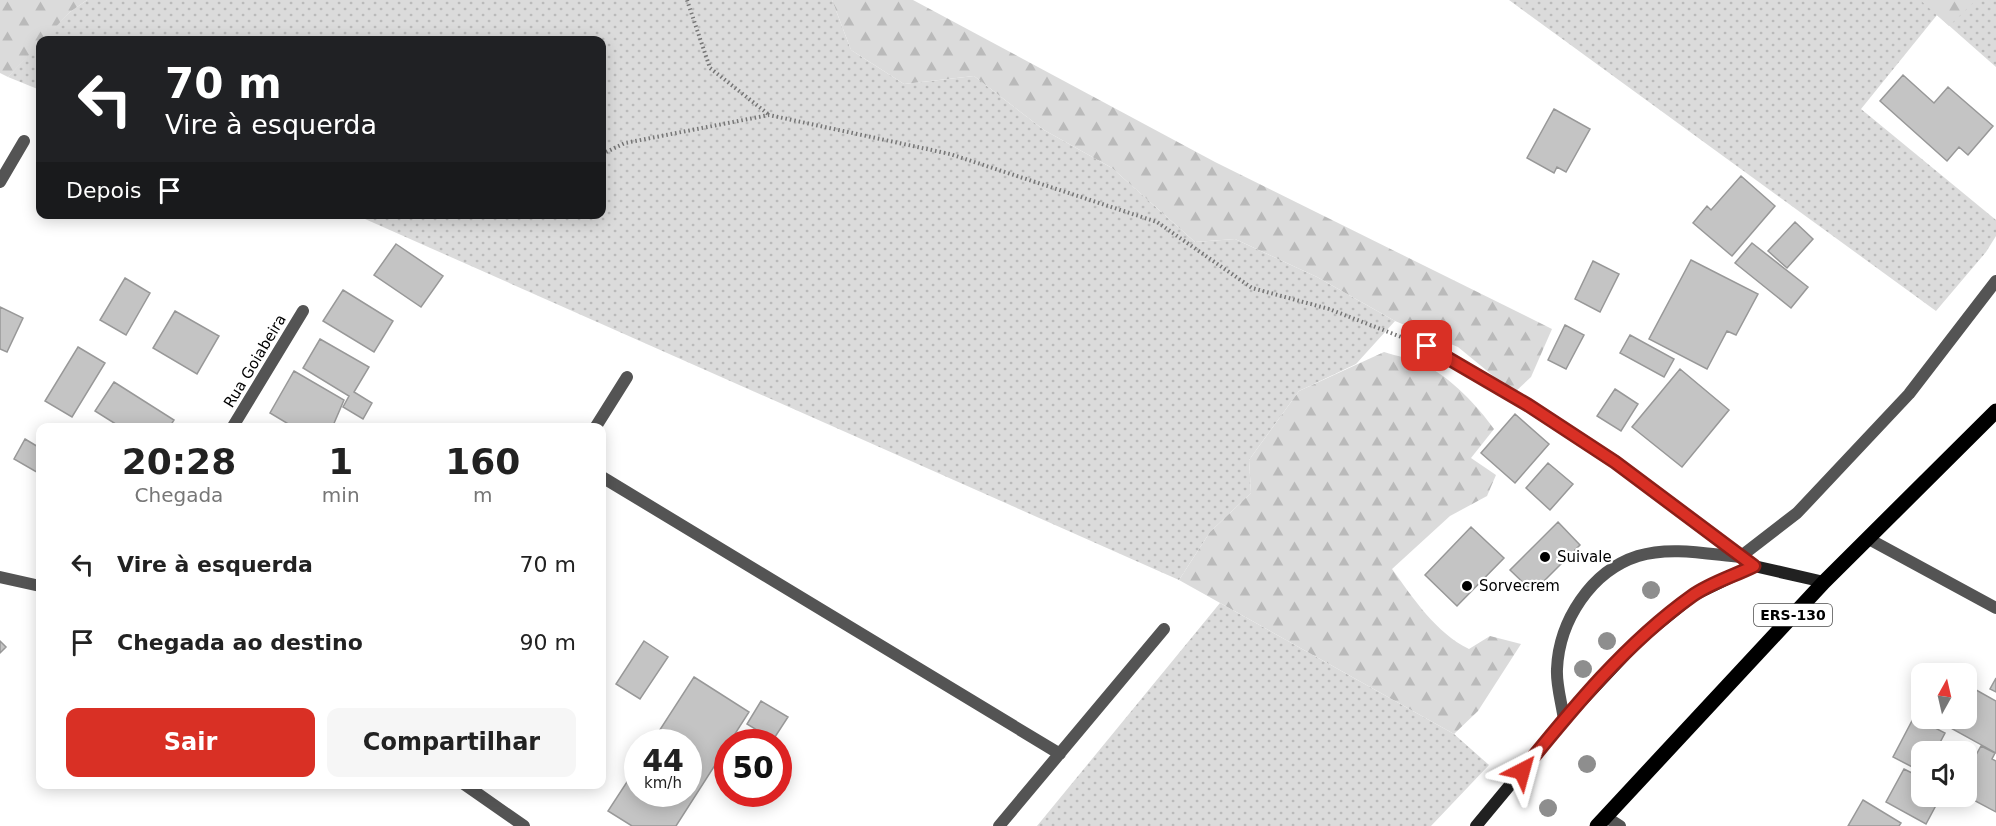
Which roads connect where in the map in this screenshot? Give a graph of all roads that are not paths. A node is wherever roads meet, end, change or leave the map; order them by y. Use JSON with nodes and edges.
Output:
{"nodes":[{"id":1,"x":24,"y":141,"type":"dead end"},
{"id":2,"x":0,"y":182,"type":"edge"},
{"id":3,"x":1996,"y":280,"type":"edge"},
{"id":4,"x":303,"y":310,"type":"dead end"},
{"id":5,"x":1427,"y":346,"type":"road end"},
{"id":6,"x":627,"y":377,"type":"dead end"},
{"id":7,"x":1994,"y":415,"type":"edge"},
{"id":8,"x":235,"y":423,"type":"edge"},
{"id":9,"x":598,"y":423,"type":"edge"},
{"id":10,"x":606,"y":479,"type":"edge"},
{"id":11,"x":1868,"y":538,"type":"junction"},
{"id":12,"x":1740,"y":557,"type":"junction"},
{"id":13,"x":1754,"y":566,"type":"junction"},
{"id":14,"x":0,"y":577,"type":"edge"},
{"id":15,"x":1824,"y":582,"type":"junction"},
{"id":16,"x":36,"y":585,"type":"edge"},
{"id":17,"x":1996,"y":608,"type":"edge"},
{"id":18,"x":1164,"y":629,"type":"dead end"},
{"id":19,"x":1564,"y":720,"type":"junction"},
{"id":20,"x":1060,"y":754,"type":"junction"},
{"id":21,"x":471,"y":789,"type":"edge"},
{"id":22,"x":1601,"y":822,"type":"edge"},
{"id":23,"x":524,"y":826,"type":"edge"},
{"id":24,"x":999,"y":826,"type":"edge"},
{"id":25,"x":1476,"y":826,"type":"edge"},
{"id":26,"x":1620,"y":826,"type":"edge"}],
"edges":[{"from":1,"to":2,"type":"street"},
{"from":3,"to":12,"type":"street"},
{"from":4,"to":8,"type":"street","name":"Rua Goiabeira"},
{"from":5,"to":12,"type":"street"},
{"from":6,"to":9,"type":"street"},
{"from":7,"to":11,"type":"main road","number":"ERS-130"},
{"from":10,"to":20,"type":"street"},
{"from":11,"to":15,"type":"main road","number":"ERS-130"},
{"from":11,"to":17,"type":"street"},
{"from":12,"to":13,"type":"street"},
{"from":12,"to":19,"type":"street"},
{"from":13,"to":15,"type":"main road"},
{"from":13,"to":19,"type":"main road"},
{"from":14,"to":16,"type":"street"},
{"from":15,"to":22,"type":"main road","number":"ERS-130"},
{"from":18,"to":20,"type":"street"},
{"from":19,"to":25,"type":"main road"},
{"from":20,"to":24,"type":"street"},
{"from":21,"to":23,"type":"street"},
{"from":22,"to":26,"type":"street"}]}
